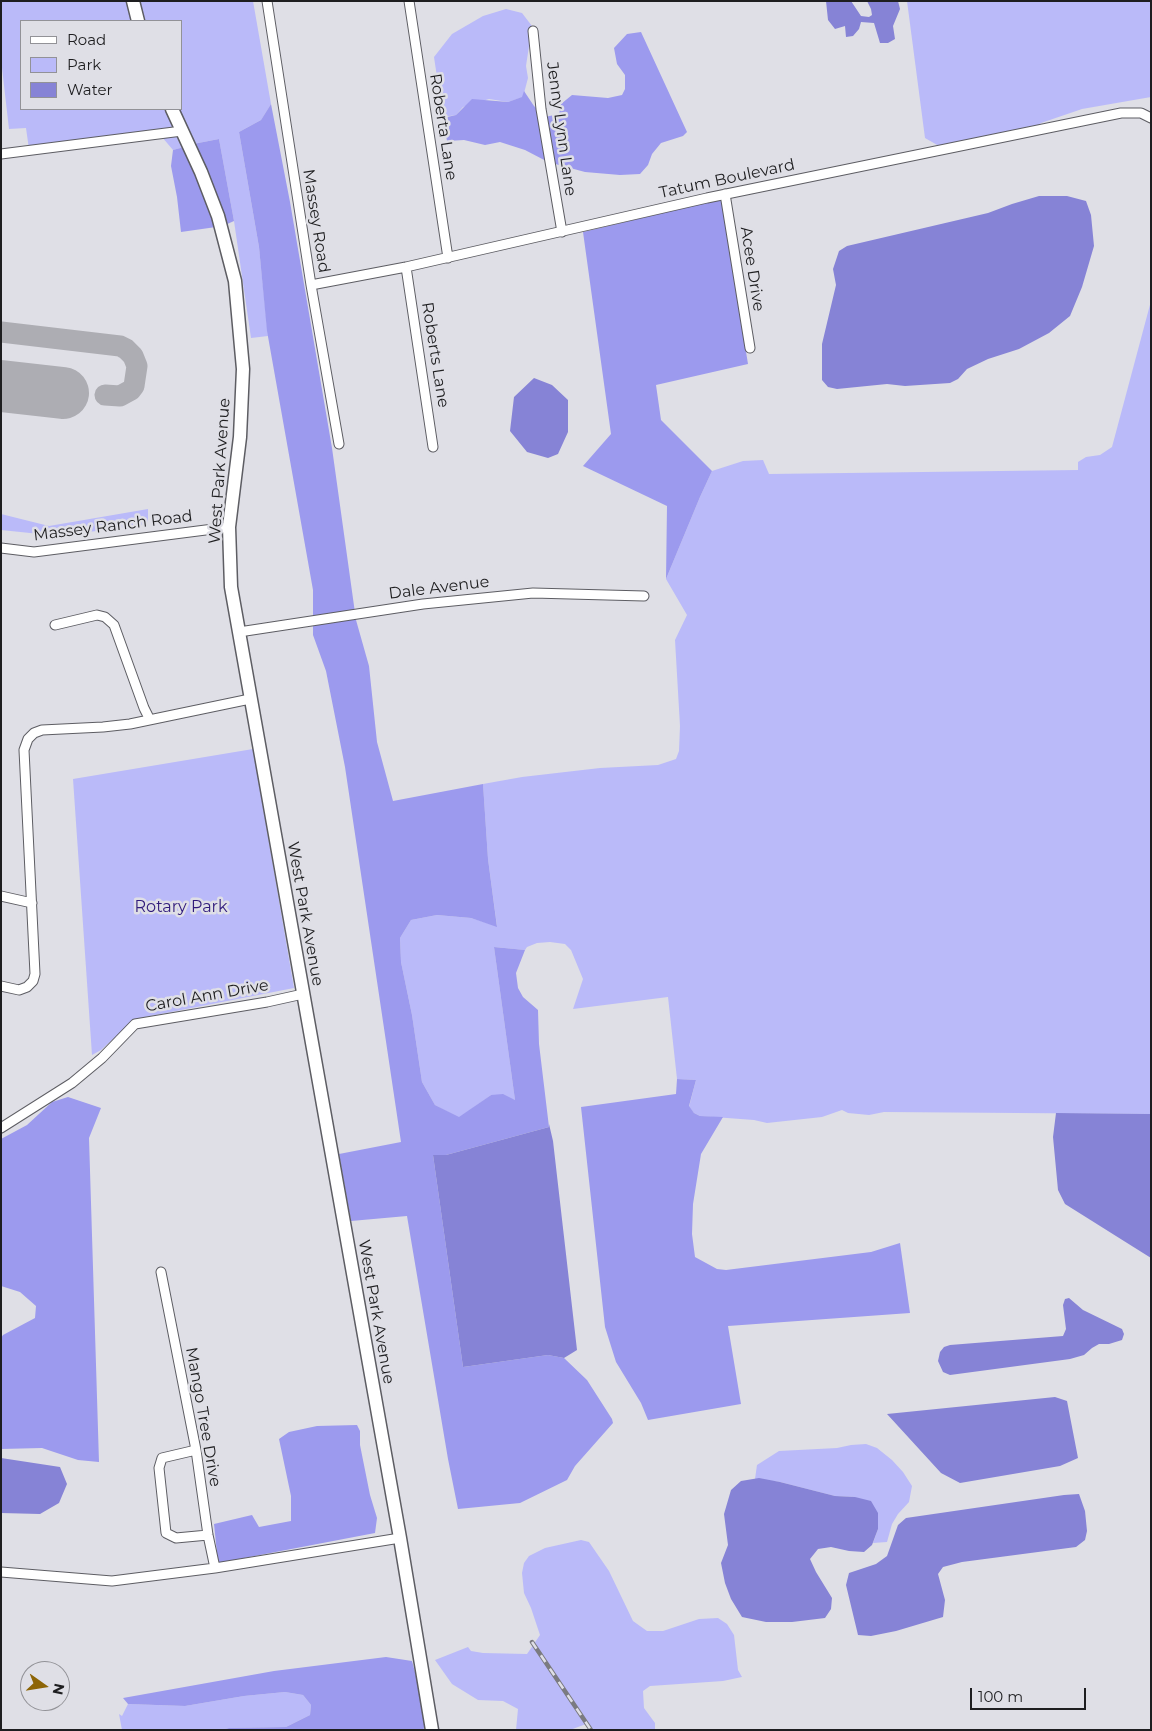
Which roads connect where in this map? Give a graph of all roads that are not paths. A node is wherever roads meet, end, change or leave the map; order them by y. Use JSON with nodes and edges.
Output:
{"nodes":[{"id":1,"x":133,"y":1,"type":"edge"},
{"id":2,"x":267,"y":1,"type":"edge"},
{"id":3,"x":409,"y":1,"type":"edge"},
{"id":4,"x":138,"y":20,"type":"edge"},
{"id":5,"x":532,"y":31,"type":"dead end"},
{"id":6,"x":172,"y":110,"type":"edge"},
{"id":7,"x":1151,"y":118,"type":"edge"},
{"id":8,"x":182,"y":131,"type":"junction"},
{"id":9,"x":1,"y":154,"type":"edge"},
{"id":10,"x":725,"y":194,"type":"junction"},
{"id":11,"x":562,"y":232,"type":"junction"},
{"id":12,"x":448,"y":258,"type":"junction"},
{"id":13,"x":406,"y":267,"type":"junction"},
{"id":14,"x":311,"y":285,"type":"junction"},
{"id":15,"x":750,"y":348,"type":"dead end"},
{"id":16,"x":339,"y":444,"type":"dead end"},
{"id":17,"x":433,"y":447,"type":"dead end"},
{"id":18,"x":229,"y":527,"type":"junction"},
{"id":19,"x":1,"y":548,"type":"edge"},
{"id":20,"x":644,"y":596,"type":"dead end"},
{"id":21,"x":55,"y":625,"type":"dead end"},
{"id":22,"x":239,"y":632,"type":"junction"},
{"id":23,"x":250,"y":699,"type":"junction"},
{"id":24,"x":149,"y":718,"type":"junction"},
{"id":25,"x":1,"y":896,"type":"edge"},
{"id":26,"x":32,"y":903,"type":"junction"},
{"id":27,"x":1,"y":986,"type":"edge"},
{"id":28,"x":303,"y":994,"type":"junction"},
{"id":29,"x":1,"y":1128,"type":"edge"},
{"id":30,"x":161,"y":1272,"type":"dead end"},
{"id":31,"x":196,"y":1450,"type":"junction"},
{"id":32,"x":208,"y":1535,"type":"junction"},
{"id":33,"x":400,"y":1538,"type":"junction"},
{"id":34,"x":215,"y":1568,"type":"junction"},
{"id":35,"x":1,"y":1572,"type":"edge"},
{"id":36,"x":432,"y":1730,"type":"edge"}],
"edges":[{"from":1,"to":4,"type":"street"},
{"from":2,"to":14,"type":"street","name":"Massey Road"},
{"from":3,"to":12,"type":"street","name":"Roberta Lane"},
{"from":5,"to":11,"type":"street","name":"Jenny Lynn Lane"},
{"from":6,"to":8,"type":"street","name":"West Park Avenue"},
{"from":7,"to":10,"type":"street","name":"Tatum Boulevard"},
{"from":8,"to":9,"type":"street"},
{"from":8,"to":18,"type":"street","name":"West Park Avenue"},
{"from":10,"to":11,"type":"street","name":"Tatum Boulevard"},
{"from":10,"to":15,"type":"street","name":"Acee Drive"},
{"from":11,"to":12,"type":"street","name":"Tatum Boulevard"},
{"from":12,"to":13,"type":"street","name":"Tatum Boulevard"},
{"from":13,"to":14,"type":"street","name":"Tatum Boulevard"},
{"from":13,"to":17,"type":"street","name":"Roberts Lane"},
{"from":14,"to":16,"type":"street","name":"Massey Road"},
{"from":18,"to":19,"type":"street","name":"Massey Ranch Road"},
{"from":18,"to":22,"type":"street","name":"West Park Avenue"},
{"from":20,"to":22,"type":"street","name":"Dale Avenue"},
{"from":21,"to":24,"type":"street"},
{"from":22,"to":23,"type":"street","name":"West Park Avenue"},
{"from":23,"to":24,"type":"street"},
{"from":23,"to":28,"type":"street","name":"West Park Avenue"},
{"from":24,"to":26,"type":"street"},
{"from":25,"to":26,"type":"street"},
{"from":26,"to":27,"type":"street"},
{"from":28,"to":29,"type":"street","name":"Carol Ann Drive"},
{"from":28,"to":33,"type":"street","name":"West Park Avenue"},
{"from":30,"to":31,"type":"street","name":"Mango Tree Drive"},
{"from":31,"to":32,"type":"street","name":"Mango Tree Drive"},
{"from":31,"to":32,"type":"street"},
{"from":32,"to":34,"type":"street","name":"Mango Tree Drive"},
{"from":33,"to":34,"type":"street"},
{"from":33,"to":36,"type":"street","name":"West Park Avenue"},
{"from":34,"to":35,"type":"street"}]}
